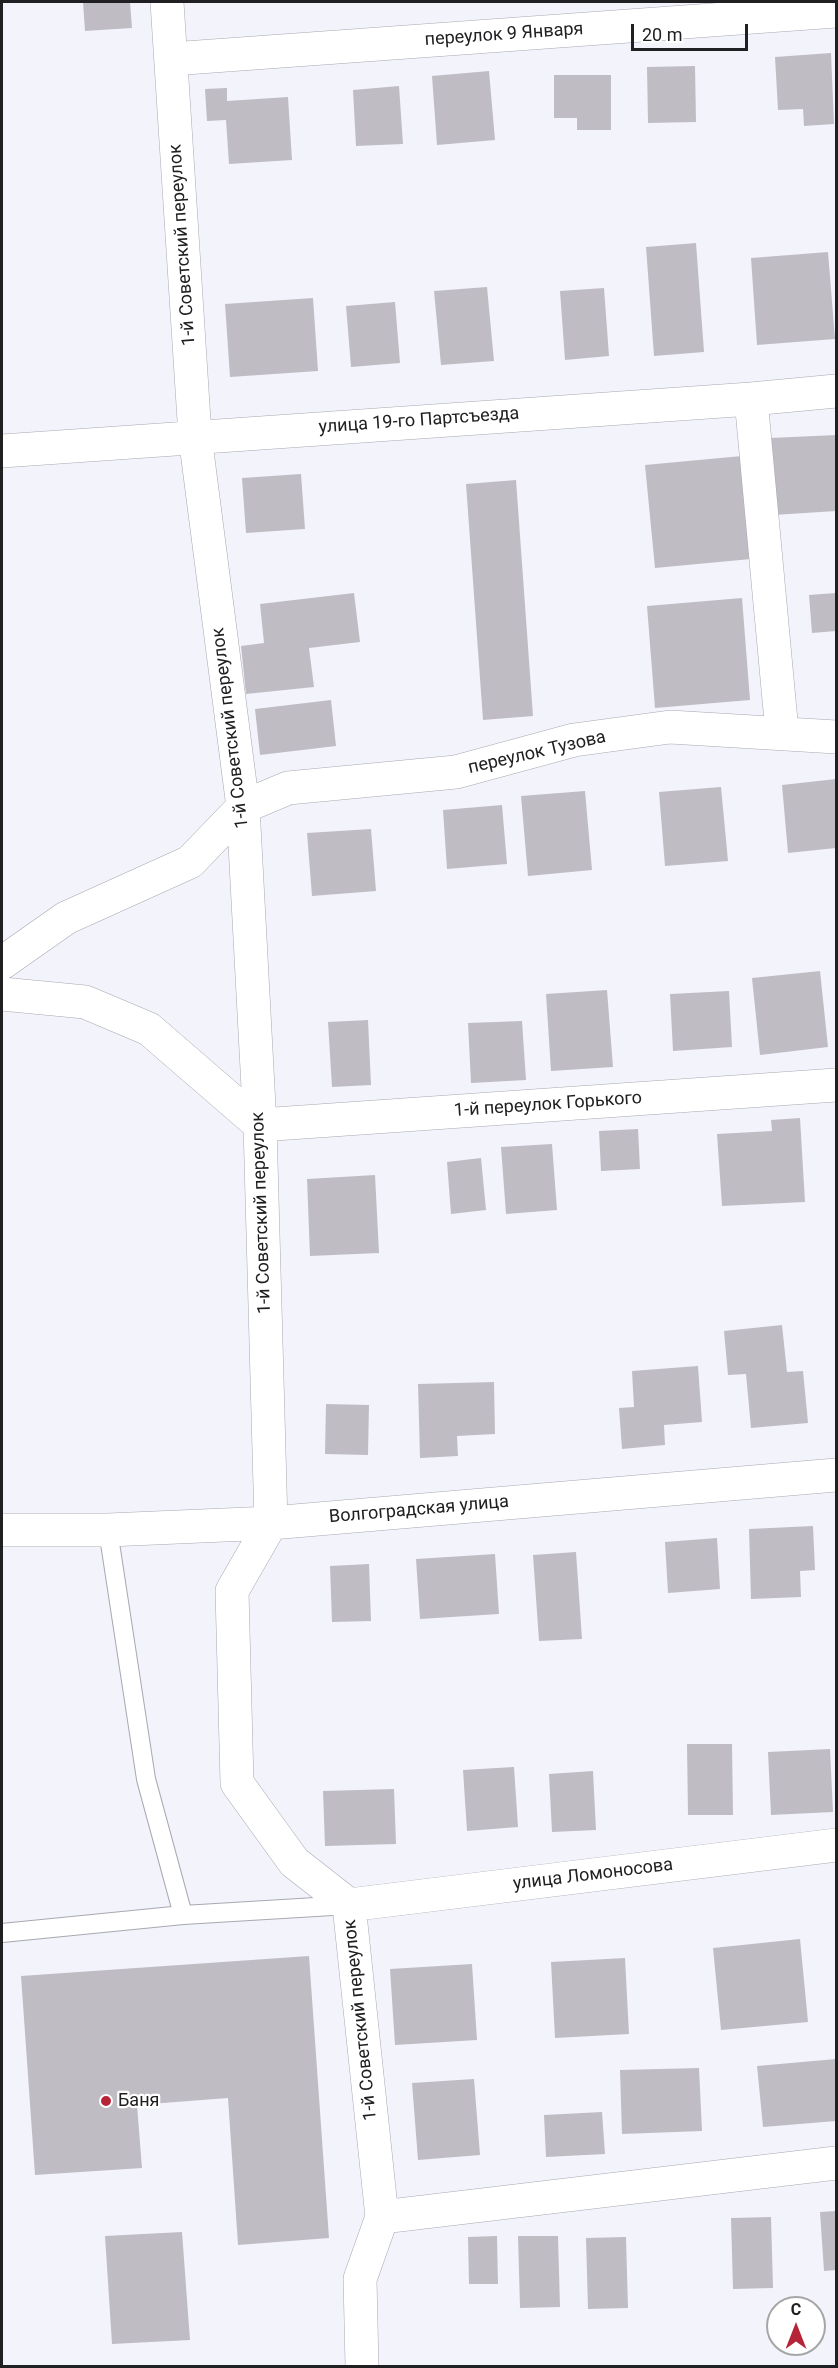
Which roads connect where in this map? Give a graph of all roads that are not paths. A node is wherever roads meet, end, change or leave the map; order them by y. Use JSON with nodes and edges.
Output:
{"nodes":[{"id":1,"x":167,"y":2,"type":"edge"},
{"id":2,"x":837,"y":10,"type":"edge"},
{"id":3,"x":171,"y":58,"type":"junction"},
{"id":4,"x":837,"y":391,"type":"edge"},
{"id":5,"x":751,"y":399,"type":"junction"},
{"id":6,"x":195,"y":436,"type":"junction"},
{"id":7,"x":2,"y":451,"type":"edge"},
{"id":8,"x":782,"y":732,"type":"junction"},
{"id":9,"x":837,"y":737,"type":"edge"},
{"id":10,"x":243,"y":807,"type":"junction"},
{"id":11,"x":2,"y":963,"type":"edge"},
{"id":12,"x":2,"y":994,"type":"edge"},
{"id":13,"x":837,"y":1085,"type":"edge"},
{"id":14,"x":260,"y":1125,"type":"junction"},
{"id":15,"x":837,"y":1475,"type":"edge"},
{"id":16,"x":271,"y":1523,"type":"junction"},
{"id":17,"x":2,"y":1530,"type":"edge"},
{"id":18,"x":108,"y":1530,"type":"junction"},
{"id":19,"x":837,"y":1845,"type":"edge"},
{"id":20,"x":349,"y":1905,"type":"junction"},
{"id":21,"x":183,"y":1915,"type":"junction"},
{"id":22,"x":2,"y":1933,"type":"edge"},
{"id":23,"x":837,"y":2163,"type":"edge"},
{"id":24,"x":382,"y":2217,"type":"junction"},
{"id":25,"x":362,"y":2367,"type":"edge"}],
"edges":[{"from":1,"to":3,"type":"street","name":"1-й Советский переулок"},
{"from":2,"to":3,"type":"street","name":"переулок 9 Января"},
{"from":3,"to":6,"type":"street","name":"1-й Советский переулок"},
{"from":4,"to":5,"type":"street","name":"улица 19-го Партсъезда"},
{"from":5,"to":6,"type":"street","name":"улица 19-го Партсъезда"},
{"from":5,"to":8,"type":"street"},
{"from":6,"to":7,"type":"street","name":"улица 19-го Партсъезда"},
{"from":6,"to":10,"type":"street","name":"1-й Советский переулок"},
{"from":8,"to":9,"type":"street","name":"переулок Тузова"},
{"from":8,"to":10,"type":"street","name":"переулок Тузова"},
{"from":10,"to":11,"type":"street"},
{"from":10,"to":14,"type":"street","name":"1-й Советский переулок"},
{"from":12,"to":14,"type":"street"},
{"from":13,"to":14,"type":"street","name":"1-й переулок Горького"},
{"from":14,"to":16,"type":"street","name":"1-й Советский переулок"},
{"from":15,"to":16,"type":"street","name":"Волгоградская улица"},
{"from":16,"to":18,"type":"street","name":"Волгоградская улица"},
{"from":16,"to":20,"type":"street","name":"1-й Советский переулок"},
{"from":17,"to":18,"type":"street","name":"Волгоградская улица"},
{"from":18,"to":21,"type":"lane"},
{"from":19,"to":20,"type":"street","name":"улица Ломоносова"},
{"from":20,"to":21,"type":"lane"},
{"from":20,"to":24,"type":"street","name":"1-й Советский переулок"},
{"from":21,"to":22,"type":"lane"},
{"from":23,"to":24,"type":"street"},
{"from":24,"to":25,"type":"street","name":"1-й Советский переулок"}]}
